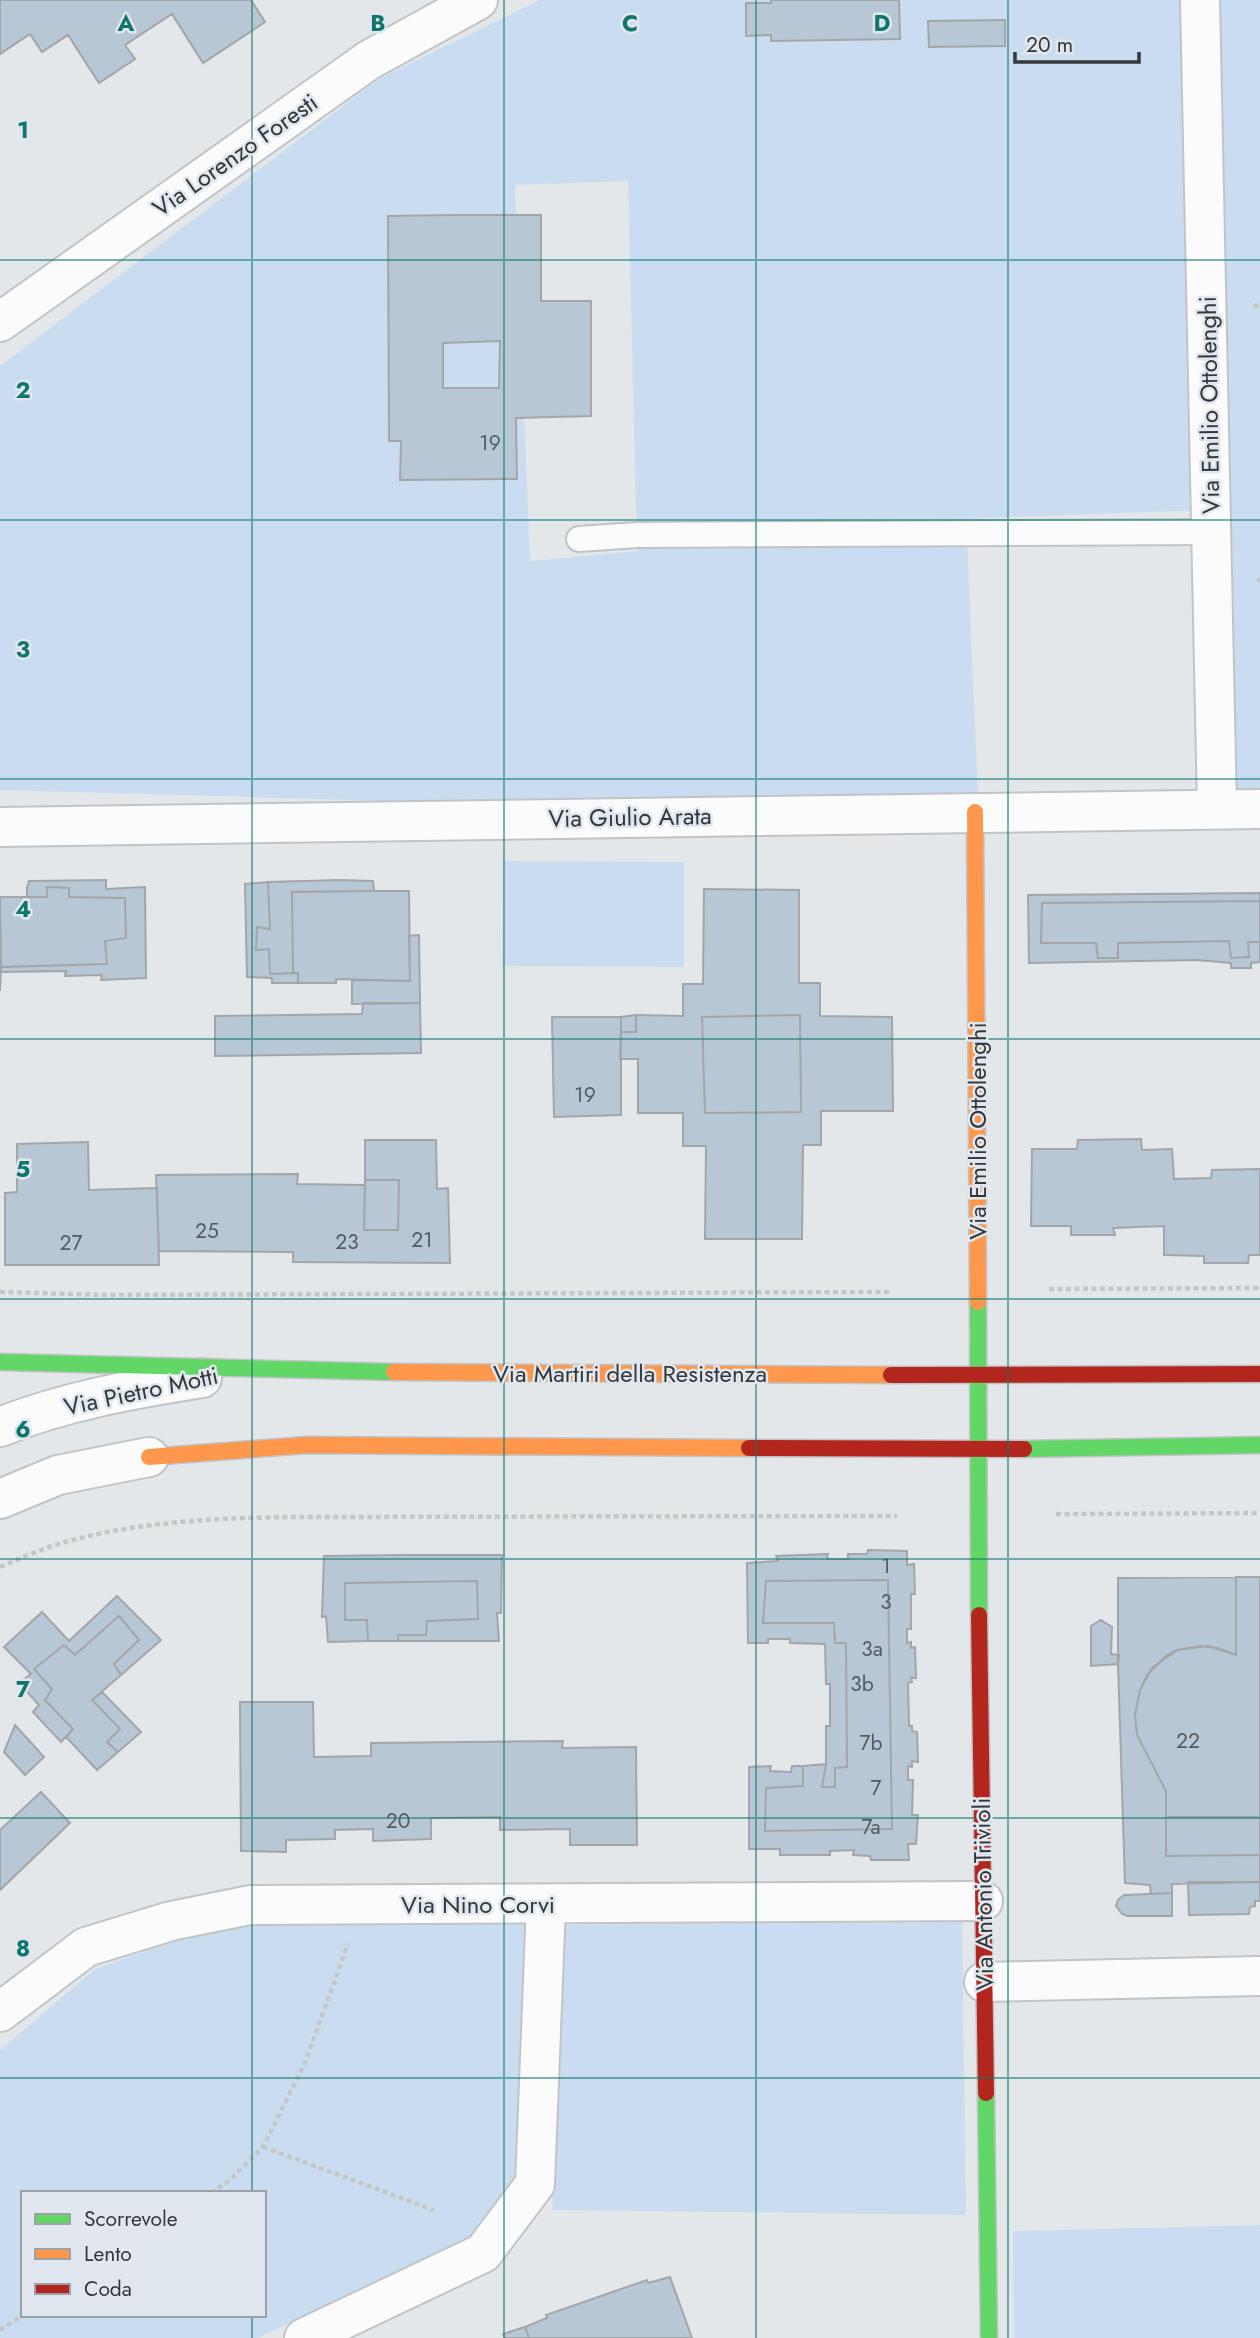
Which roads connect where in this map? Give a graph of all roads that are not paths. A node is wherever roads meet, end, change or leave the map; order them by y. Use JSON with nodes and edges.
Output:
{"nodes":[{"id":1,"x":478,"y":0,"type":"edge"},
{"id":2,"x":1200,"y":0,"type":"edge"},
{"id":3,"x":0,"y":322,"type":"edge"},
{"id":4,"x":1212,"y":532,"type":"junction"},
{"id":5,"x":579,"y":539,"type":"dead end"},
{"id":6,"x":1217,"y":809,"type":"junction"},
{"id":7,"x":1260,"y":809,"type":"edge"},
{"id":8,"x":975,"y":812,"type":"junction"},
{"id":9,"x":0,"y":827,"type":"edge"},
{"id":10,"x":0,"y":1363,"type":"edge"},
{"id":11,"x":242,"y":1371,"type":"junction"},
{"id":12,"x":1260,"y":1374,"type":"edge"},
{"id":13,"x":978,"y":1375,"type":"junction"},
{"id":14,"x":0,"y":1427,"type":"edge"},
{"id":15,"x":1260,"y":1445,"type":"edge"},
{"id":16,"x":979,"y":1450,"type":"junction"},
{"id":17,"x":149,"y":1457,"type":"joint"},
{"id":18,"x":0,"y":1499,"type":"edge"},
{"id":19,"x":983,"y":1901,"type":"junction"},
{"id":20,"x":546,"y":1904,"type":"junction"},
{"id":21,"x":1260,"y":1976,"type":"edge"},
{"id":22,"x":984,"y":1982,"type":"junction"},
{"id":23,"x":0,"y":2012,"type":"edge"},
{"id":24,"x":304,"y":2338,"type":"edge"},
{"id":25,"x":989,"y":2338,"type":"edge"}],
"edges":[{"from":1,"to":3,"type":"street","name":"Via Lorenzo Foresti"},
{"from":2,"to":4,"type":"street","name":"Via Emilio Ottolenghi"},
{"from":4,"to":5,"type":"lane"},
{"from":4,"to":6,"type":"street","name":"Via Emilio Ottolenghi"},
{"from":6,"to":7,"type":"street","name":"Via Giulio Arata"},
{"from":6,"to":8,"type":"street","name":"Via Giulio Arata"},
{"from":8,"to":9,"type":"street","name":"Via Giulio Arata"},
{"from":8,"to":13,"type":"street","name":"Via Emilio Ottolenghi"},
{"from":10,"to":11,"type":"street","name":"Via Martiri della Resistenza"},
{"from":11,"to":13,"type":"street","name":"Via Martiri della Resistenza"},
{"from":11,"to":14,"type":"street","name":"Via Pietro Motti"},
{"from":12,"to":13,"type":"street","name":"Via Martiri della Resistenza"},
{"from":13,"to":16,"type":"street","name":"Via Emilio Ottolenghi"},
{"from":15,"to":16,"type":"street"},
{"from":16,"to":17,"type":"street"},
{"from":16,"to":19,"type":"street","name":"Via Antonio Trivioli"},
{"from":17,"to":18,"type":"street"},
{"from":19,"to":20,"type":"street","name":"Via Nino Corvi"},
{"from":19,"to":22,"type":"street","name":"Via Antonio Trivioli"},
{"from":20,"to":23,"type":"street","name":"Via Nino Corvi"},
{"from":20,"to":24,"type":"street"},
{"from":21,"to":22,"type":"street"},
{"from":22,"to":25,"type":"street","name":"Via Antonio Trivioli"}]}
